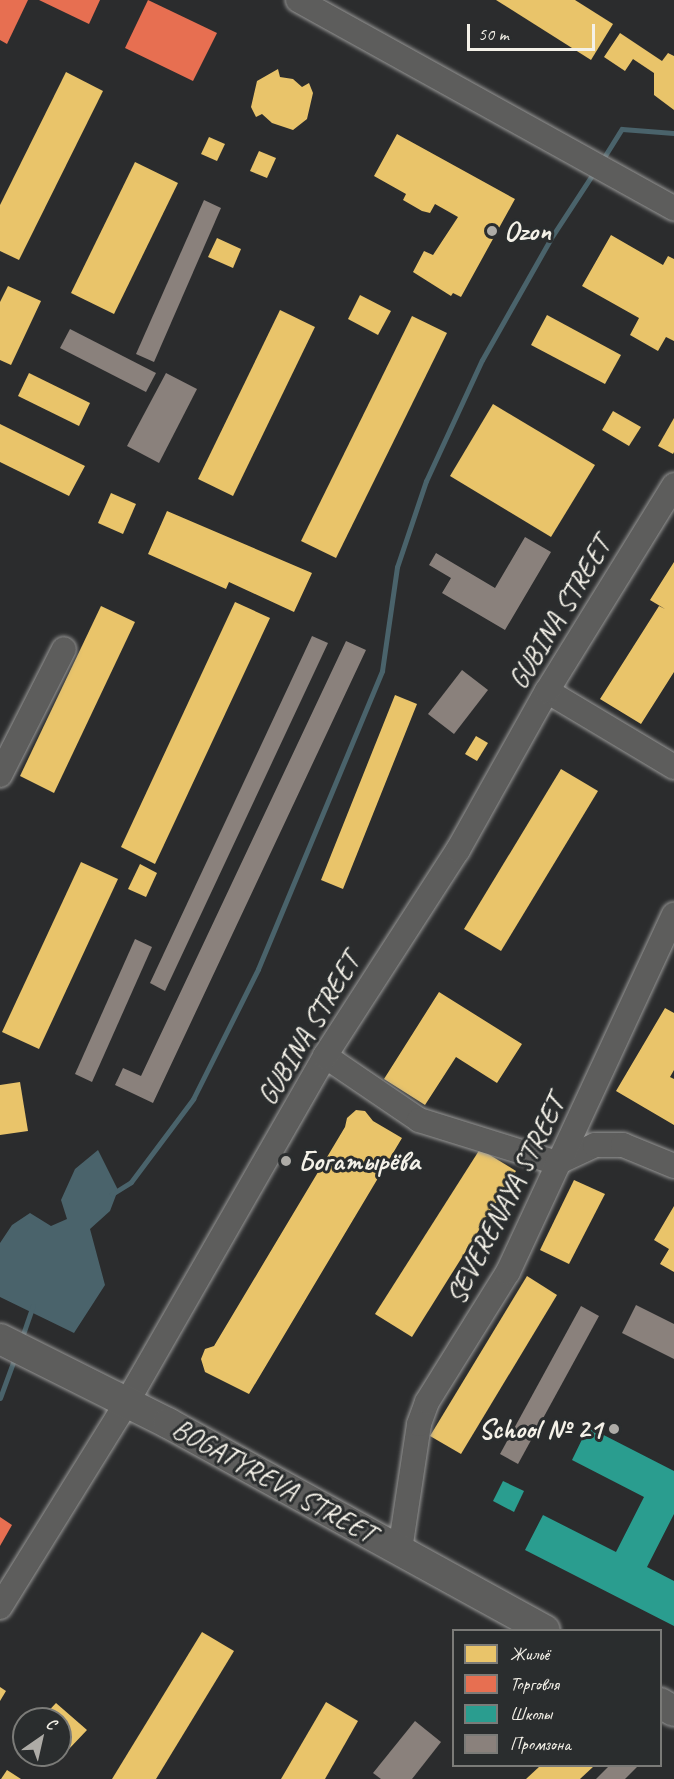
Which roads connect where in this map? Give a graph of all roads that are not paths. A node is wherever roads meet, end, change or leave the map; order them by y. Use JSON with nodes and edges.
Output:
{"nodes":[{"id":1,"x":298,"y":0,"type":"edge"},
{"id":2,"x":674,"y":208,"type":"edge"},
{"id":3,"x":674,"y":485,"type":"edge"},
{"id":4,"x":64,"y":649,"type":"dead end"},
{"id":5,"x":547,"y":691,"type":"junction"},
{"id":6,"x":674,"y":766,"type":"edge"},
{"id":7,"x":0,"y":775,"type":"edge"},
{"id":8,"x":671,"y":932,"type":"edge"},
{"id":9,"x":325,"y":1056,"type":"junction"},
{"id":10,"x":557,"y":1163,"type":"junction"},
{"id":11,"x":674,"y":1166,"type":"edge"},
{"id":12,"x":0,"y":1339,"type":"edge"},
{"id":13,"x":128,"y":1402,"type":"junction"},
{"id":14,"x":400,"y":1551,"type":"junction"},
{"id":15,"x":0,"y":1607,"type":"edge"},
{"id":16,"x":543,"y":1629,"type":"edge"}],
"edges":[{"from":1,"to":2,"type":"street"},
{"from":3,"to":5,"type":"street","name":"GUBINA STREET"},
{"from":4,"to":7,"type":"street"},
{"from":5,"to":6,"type":"street"},
{"from":5,"to":9,"type":"street","name":"GUBINA STREET"},
{"from":8,"to":10,"type":"street","name":"SEVERENAYA STREET"},
{"from":9,"to":10,"type":"street"},
{"from":9,"to":13,"type":"street","name":"GUBINA STREET"},
{"from":10,"to":11,"type":"street"},
{"from":10,"to":14,"type":"street","name":"SEVERENAYA STREET"},
{"from":12,"to":13,"type":"main road","name":"BOGATYREVA STREET"},
{"from":13,"to":14,"type":"main road","name":"BOGATYREVA STREET"},
{"from":13,"to":15,"type":"street","name":"GUBINA STREET"},
{"from":14,"to":16,"type":"main road","name":"BOGATYREVA STREET"}]}
